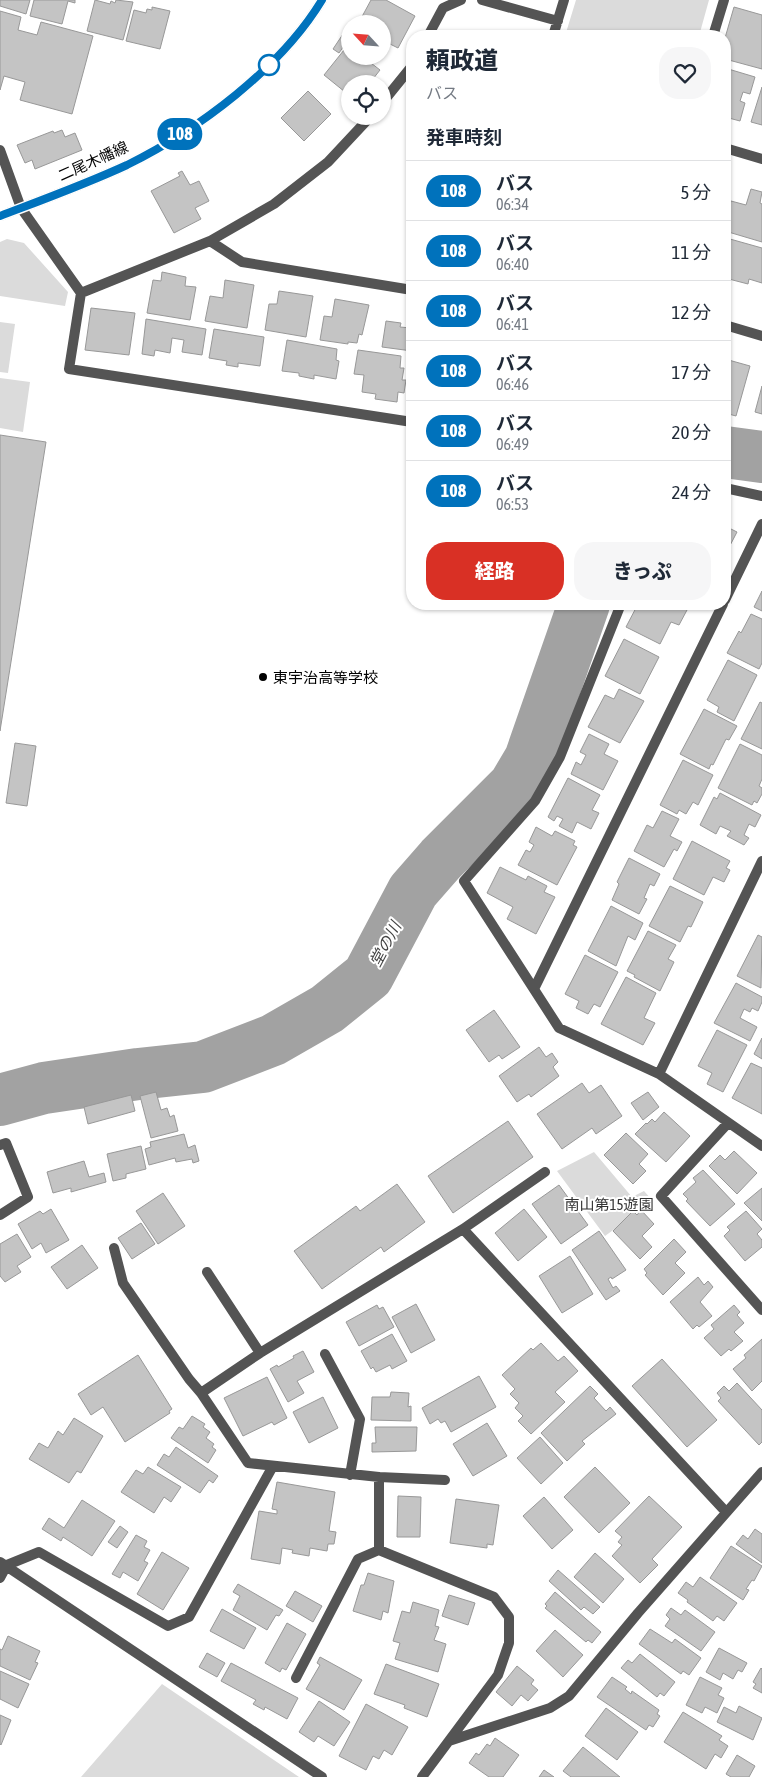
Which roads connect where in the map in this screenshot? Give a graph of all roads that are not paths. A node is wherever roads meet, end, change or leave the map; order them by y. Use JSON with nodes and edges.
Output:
{"nodes":[{"id":1,"x":322,"y":0,"type":"edge"},
{"id":2,"x":461,"y":0,"type":"edge"},
{"id":3,"x":482,"y":0,"type":"edge"},
{"id":4,"x":564,"y":0,"type":"edge"},
{"id":5,"x":724,"y":0,"type":"edge"},
{"id":6,"x":558,"y":21,"type":"junction"},
{"id":7,"x":431,"y":30,"type":"edge"},
{"id":8,"x":556,"y":30,"type":"edge"},
{"id":9,"x":715,"y":30,"type":"edge"},
{"id":10,"x":406,"y":73,"type":"edge"},
{"id":11,"x":391,"y":92,"type":"edge"},
{"id":12,"x":363,"y":125,"type":"edge"},
{"id":13,"x":0,"y":150,"type":"edge"},
{"id":14,"x":731,"y":150,"type":"edge"},
{"id":15,"x":762,"y":159,"type":"edge"},
{"id":16,"x":20,"y":208,"type":"junction"},
{"id":17,"x":0,"y":216,"type":"edge"},
{"id":18,"x":210,"y":241,"type":"junction"},
{"id":19,"x":406,"y":289,"type":"edge"},
{"id":20,"x":81,"y":293,"type":"junction"},
{"id":21,"x":731,"y":327,"type":"edge"},
{"id":22,"x":762,"y":336,"type":"edge"},
{"id":23,"x":406,"y":421,"type":"edge"},
{"id":24,"x":731,"y":489,"type":"edge"},
{"id":25,"x":762,"y":496,"type":"edge"},
{"id":26,"x":762,"y":524,"type":"edge"},
{"id":27,"x":731,"y":588,"type":"edge"},
{"id":28,"x":619,"y":610,"type":"edge"},
{"id":29,"x":720,"y":610,"type":"edge"},
{"id":30,"x":762,"y":861,"type":"edge"},
{"id":31,"x":534,"y":990,"type":"junction"},
{"id":32,"x":659,"y":1074,"type":"junction"},
{"id":33,"x":728,"y":1122,"type":"junction"},
{"id":34,"x":0,"y":1145,"type":"edge"},
{"id":35,"x":762,"y":1146,"type":"edge"},
{"id":36,"x":545,"y":1172,"type":"dead end"},
{"id":37,"x":0,"y":1215,"type":"edge"},
{"id":38,"x":463,"y":1229,"type":"junction"},
{"id":39,"x":114,"y":1248,"type":"dead end"},
{"id":40,"x":207,"y":1272,"type":"dead end"},
{"id":41,"x":762,"y":1310,"type":"edge"},
{"id":42,"x":260,"y":1353,"type":"junction"},
{"id":43,"x":325,"y":1354,"type":"dead end"},
{"id":44,"x":201,"y":1392,"type":"junction"},
{"id":45,"x":273,"y":1466,"type":"junction"},
{"id":46,"x":762,"y":1472,"type":"edge"},
{"id":47,"x":350,"y":1474,"type":"junction"},
{"id":48,"x":379,"y":1477,"type":"junction"},
{"id":49,"x":445,"y":1480,"type":"dead end"},
{"id":50,"x":726,"y":1512,"type":"junction"},
{"id":51,"x":379,"y":1550,"type":"junction"},
{"id":52,"x":3,"y":1563,"type":"edge"},
{"id":53,"x":0,"y":1578,"type":"edge"},
{"id":54,"x":296,"y":1678,"type":"dead end"},
{"id":55,"x":449,"y":1741,"type":"junction"},
{"id":56,"x":322,"y":1777,"type":"edge"},
{"id":57,"x":422,"y":1777,"type":"edge"}],
"edges":[{"from":1,"to":16,"type":"main road","name":"二尾木幡線"},
{"from":2,"to":7,"type":"street"},
{"from":3,"to":6,"type":"street"},
{"from":4,"to":6,"type":"street"},
{"from":5,"to":9,"type":"street"},
{"from":6,"to":8,"type":"street"},
{"from":10,"to":11,"type":"street"},
{"from":12,"to":18,"type":"street"},
{"from":13,"to":16,"type":"street"},
{"from":14,"to":15,"type":"street"},
{"from":16,"to":17,"type":"main road","name":"二尾木幡線"},
{"from":16,"to":20,"type":"street"},
{"from":18,"to":19,"type":"street"},
{"from":18,"to":20,"type":"street"},
{"from":20,"to":23,"type":"street"},
{"from":21,"to":22,"type":"street"},
{"from":24,"to":25,"type":"street"},
{"from":26,"to":27,"type":"street"},
{"from":28,"to":31,"type":"street"},
{"from":29,"to":31,"type":"street"},
{"from":30,"to":32,"type":"street"},
{"from":31,"to":32,"type":"street"},
{"from":32,"to":33,"type":"street"},
{"from":33,"to":35,"type":"street"},
{"from":33,"to":41,"type":"street"},
{"from":34,"to":37,"type":"street"},
{"from":36,"to":38,"type":"street"},
{"from":38,"to":42,"type":"street"},
{"from":38,"to":50,"type":"street"},
{"from":39,"to":44,"type":"street"},
{"from":40,"to":42,"type":"street"},
{"from":42,"to":44,"type":"street"},
{"from":43,"to":47,"type":"street"},
{"from":44,"to":45,"type":"street"},
{"from":45,"to":47,"type":"street"},
{"from":45,"to":52,"type":"street"},
{"from":46,"to":50,"type":"street"},
{"from":47,"to":48,"type":"street"},
{"from":48,"to":49,"type":"street"},
{"from":48,"to":51,"type":"street"},
{"from":50,"to":55,"type":"street"},
{"from":51,"to":54,"type":"street"},
{"from":51,"to":55,"type":"street"},
{"from":52,"to":53,"type":"street"},
{"from":52,"to":56,"type":"street"},
{"from":55,"to":57,"type":"street"}]}
